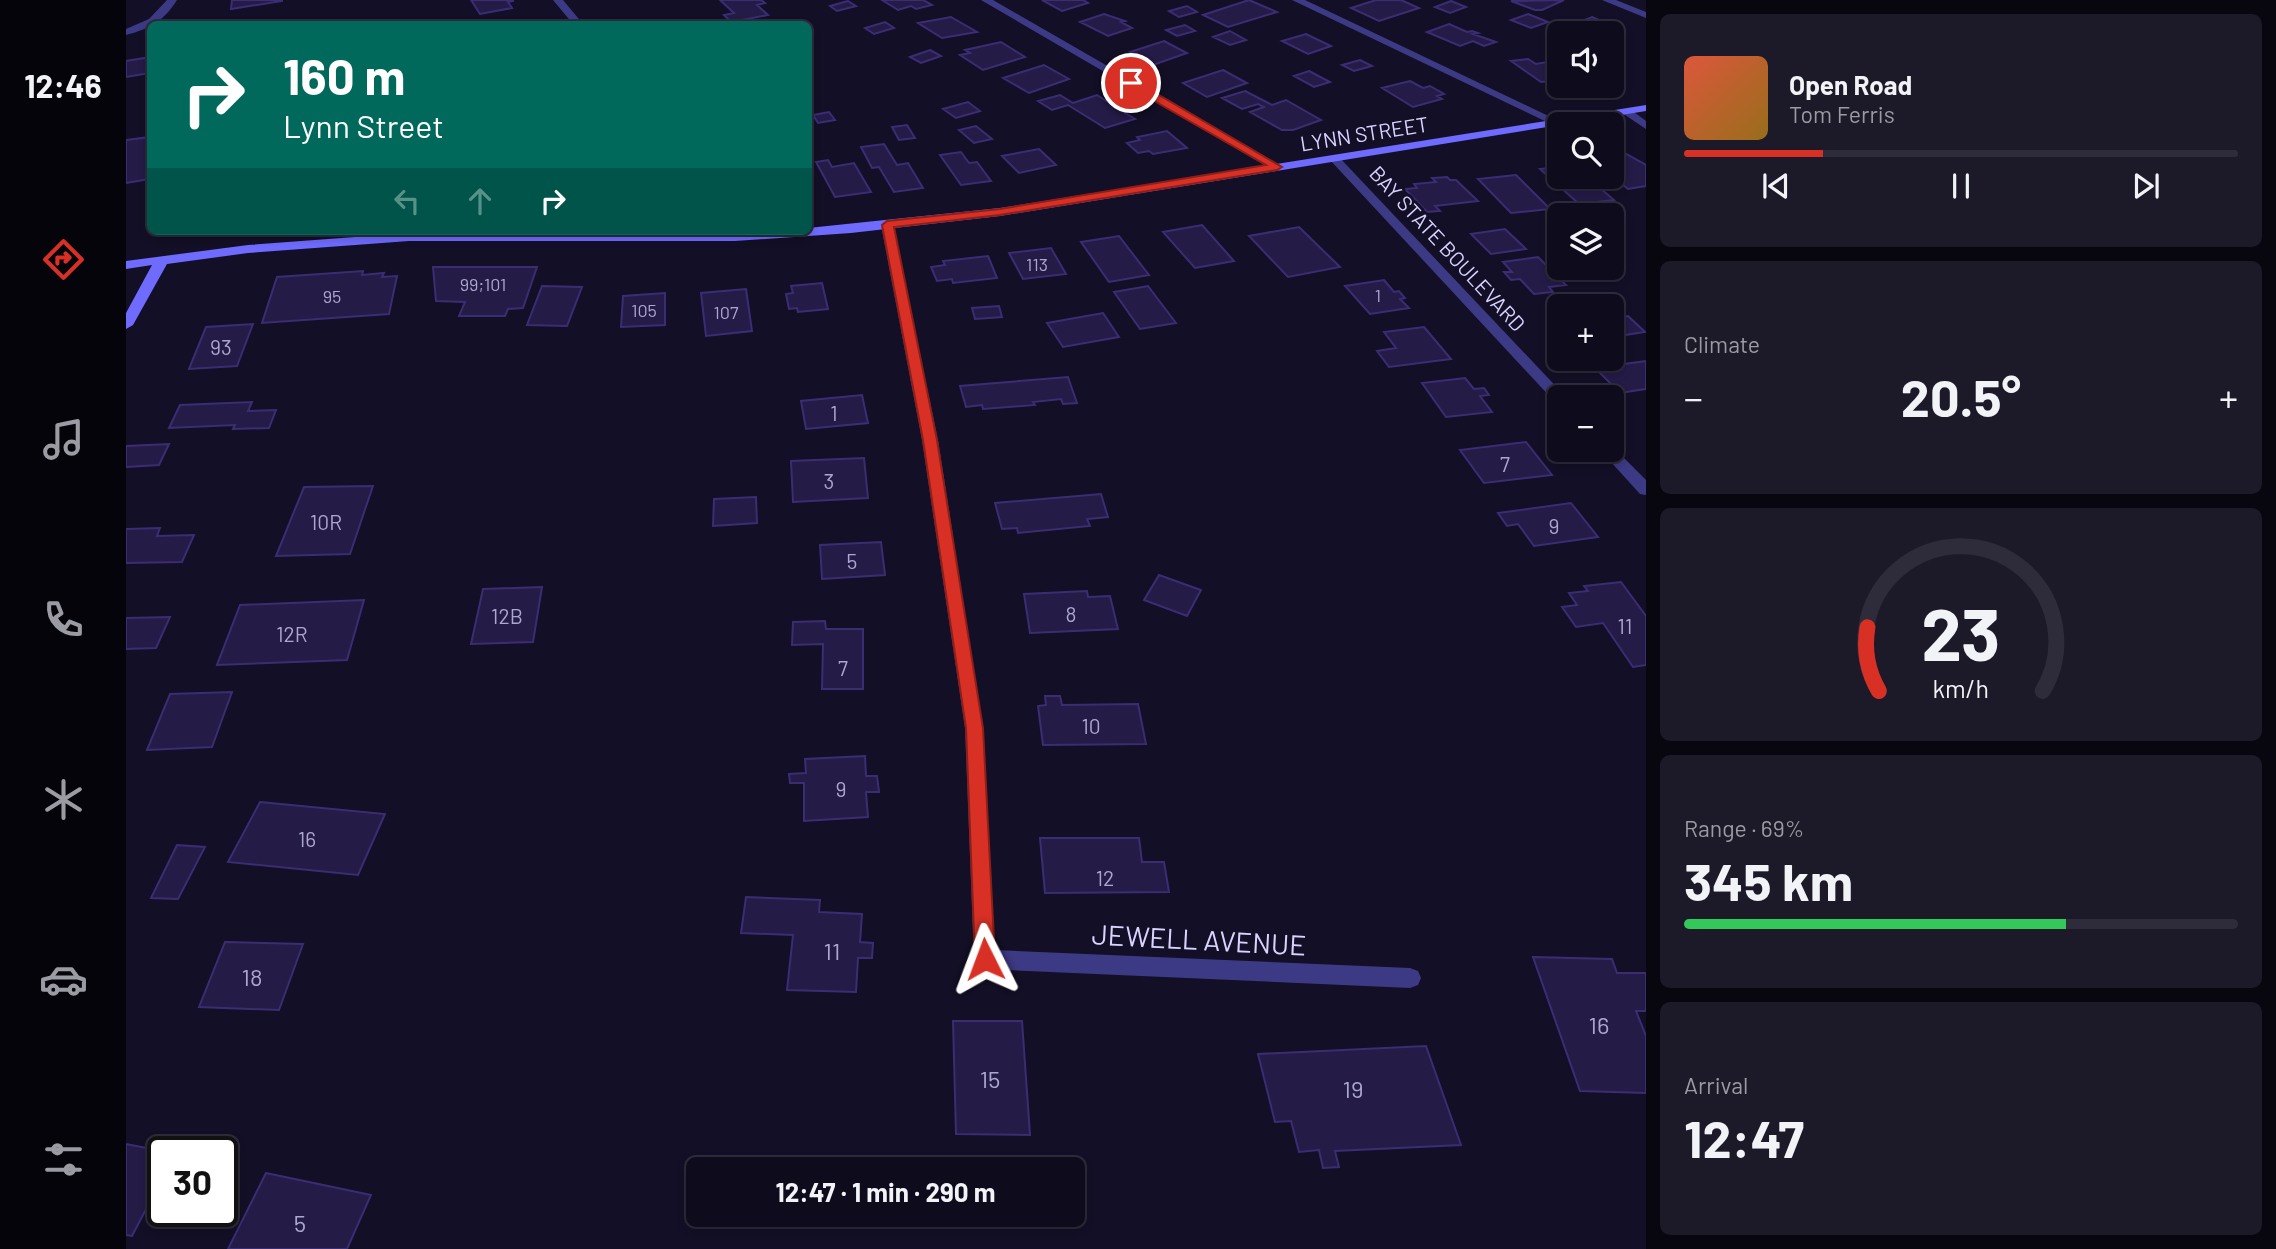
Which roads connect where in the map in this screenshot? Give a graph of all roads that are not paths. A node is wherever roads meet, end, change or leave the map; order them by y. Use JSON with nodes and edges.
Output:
{"nodes":[{"id":1,"x":172,"y":0,"type":"edge"},
{"id":2,"x":558,"y":0,"type":"edge"},
{"id":3,"x":986,"y":0,"type":"edge"},
{"id":4,"x":1297,"y":0,"type":"edge"},
{"id":5,"x":1607,"y":0,"type":"edge"},
{"id":6,"x":1646,"y":15,"type":"edge"},
{"id":7,"x":154,"y":21,"type":"edge"},
{"id":8,"x":576,"y":21,"type":"edge"},
{"id":9,"x":147,"y":24,"type":"edge"},
{"id":10,"x":126,"y":32,"type":"edge"},
{"id":11,"x":1646,"y":108,"type":"edge"},
{"id":12,"x":1626,"y":111,"type":"junction"},
{"id":13,"x":1620,"y":112,"type":"edge"},
{"id":14,"x":1547,"y":118,"type":"edge"},
{"id":15,"x":1547,"y":123,"type":"edge"},
{"id":16,"x":1646,"y":126,"type":"edge"},
{"id":17,"x":1334,"y":158,"type":"junction"},
{"id":18,"x":1277,"y":167,"type":"junction"},
{"id":19,"x":887,"y":225,"type":"junction"},
{"id":20,"x":812,"y":230,"type":"edge"},
{"id":21,"x":635,"y":235,"type":"edge"},
{"id":22,"x":162,"y":260,"type":"junction"},
{"id":23,"x":126,"y":265,"type":"edge"},
{"id":24,"x":126,"y":325,"type":"edge"},
{"id":25,"x":1547,"y":385,"type":"edge"},
{"id":26,"x":1619,"y":462,"type":"edge"},
{"id":27,"x":1646,"y":490,"type":"edge"},
{"id":28,"x":1410,"y":978,"type":"dead end"}],
"edges":[{"from":1,"to":7,"type":"street"},
{"from":2,"to":8,"type":"street"},
{"from":3,"to":18,"type":"street"},
{"from":4,"to":14,"type":"street"},
{"from":5,"to":6,"type":"street"},
{"from":9,"to":10,"type":"street"},
{"from":11,"to":12,"type":"main road","name":"LYNN STREET"},
{"from":12,"to":13,"type":"main road","name":"LYNN STREET"},
{"from":12,"to":16,"type":"street"},
{"from":15,"to":17,"type":"main road","name":"LYNN STREET"},
{"from":17,"to":18,"type":"main road","name":"LYNN STREET"},
{"from":17,"to":25,"type":"street","name":"BAY STATE BOULEVARD"},
{"from":18,"to":19,"type":"main road","name":"LYNN STREET"},
{"from":19,"to":20,"type":"main road","name":"LYNN STREET"},
{"from":19,"to":28,"type":"street","name":"JEWELL AVENUE"},
{"from":21,"to":22,"type":"main road","name":"LYNN STREET"},
{"from":22,"to":23,"type":"main road","name":"LYNN STREET"},
{"from":22,"to":24,"type":"main road"},
{"from":26,"to":27,"type":"street"}]}
